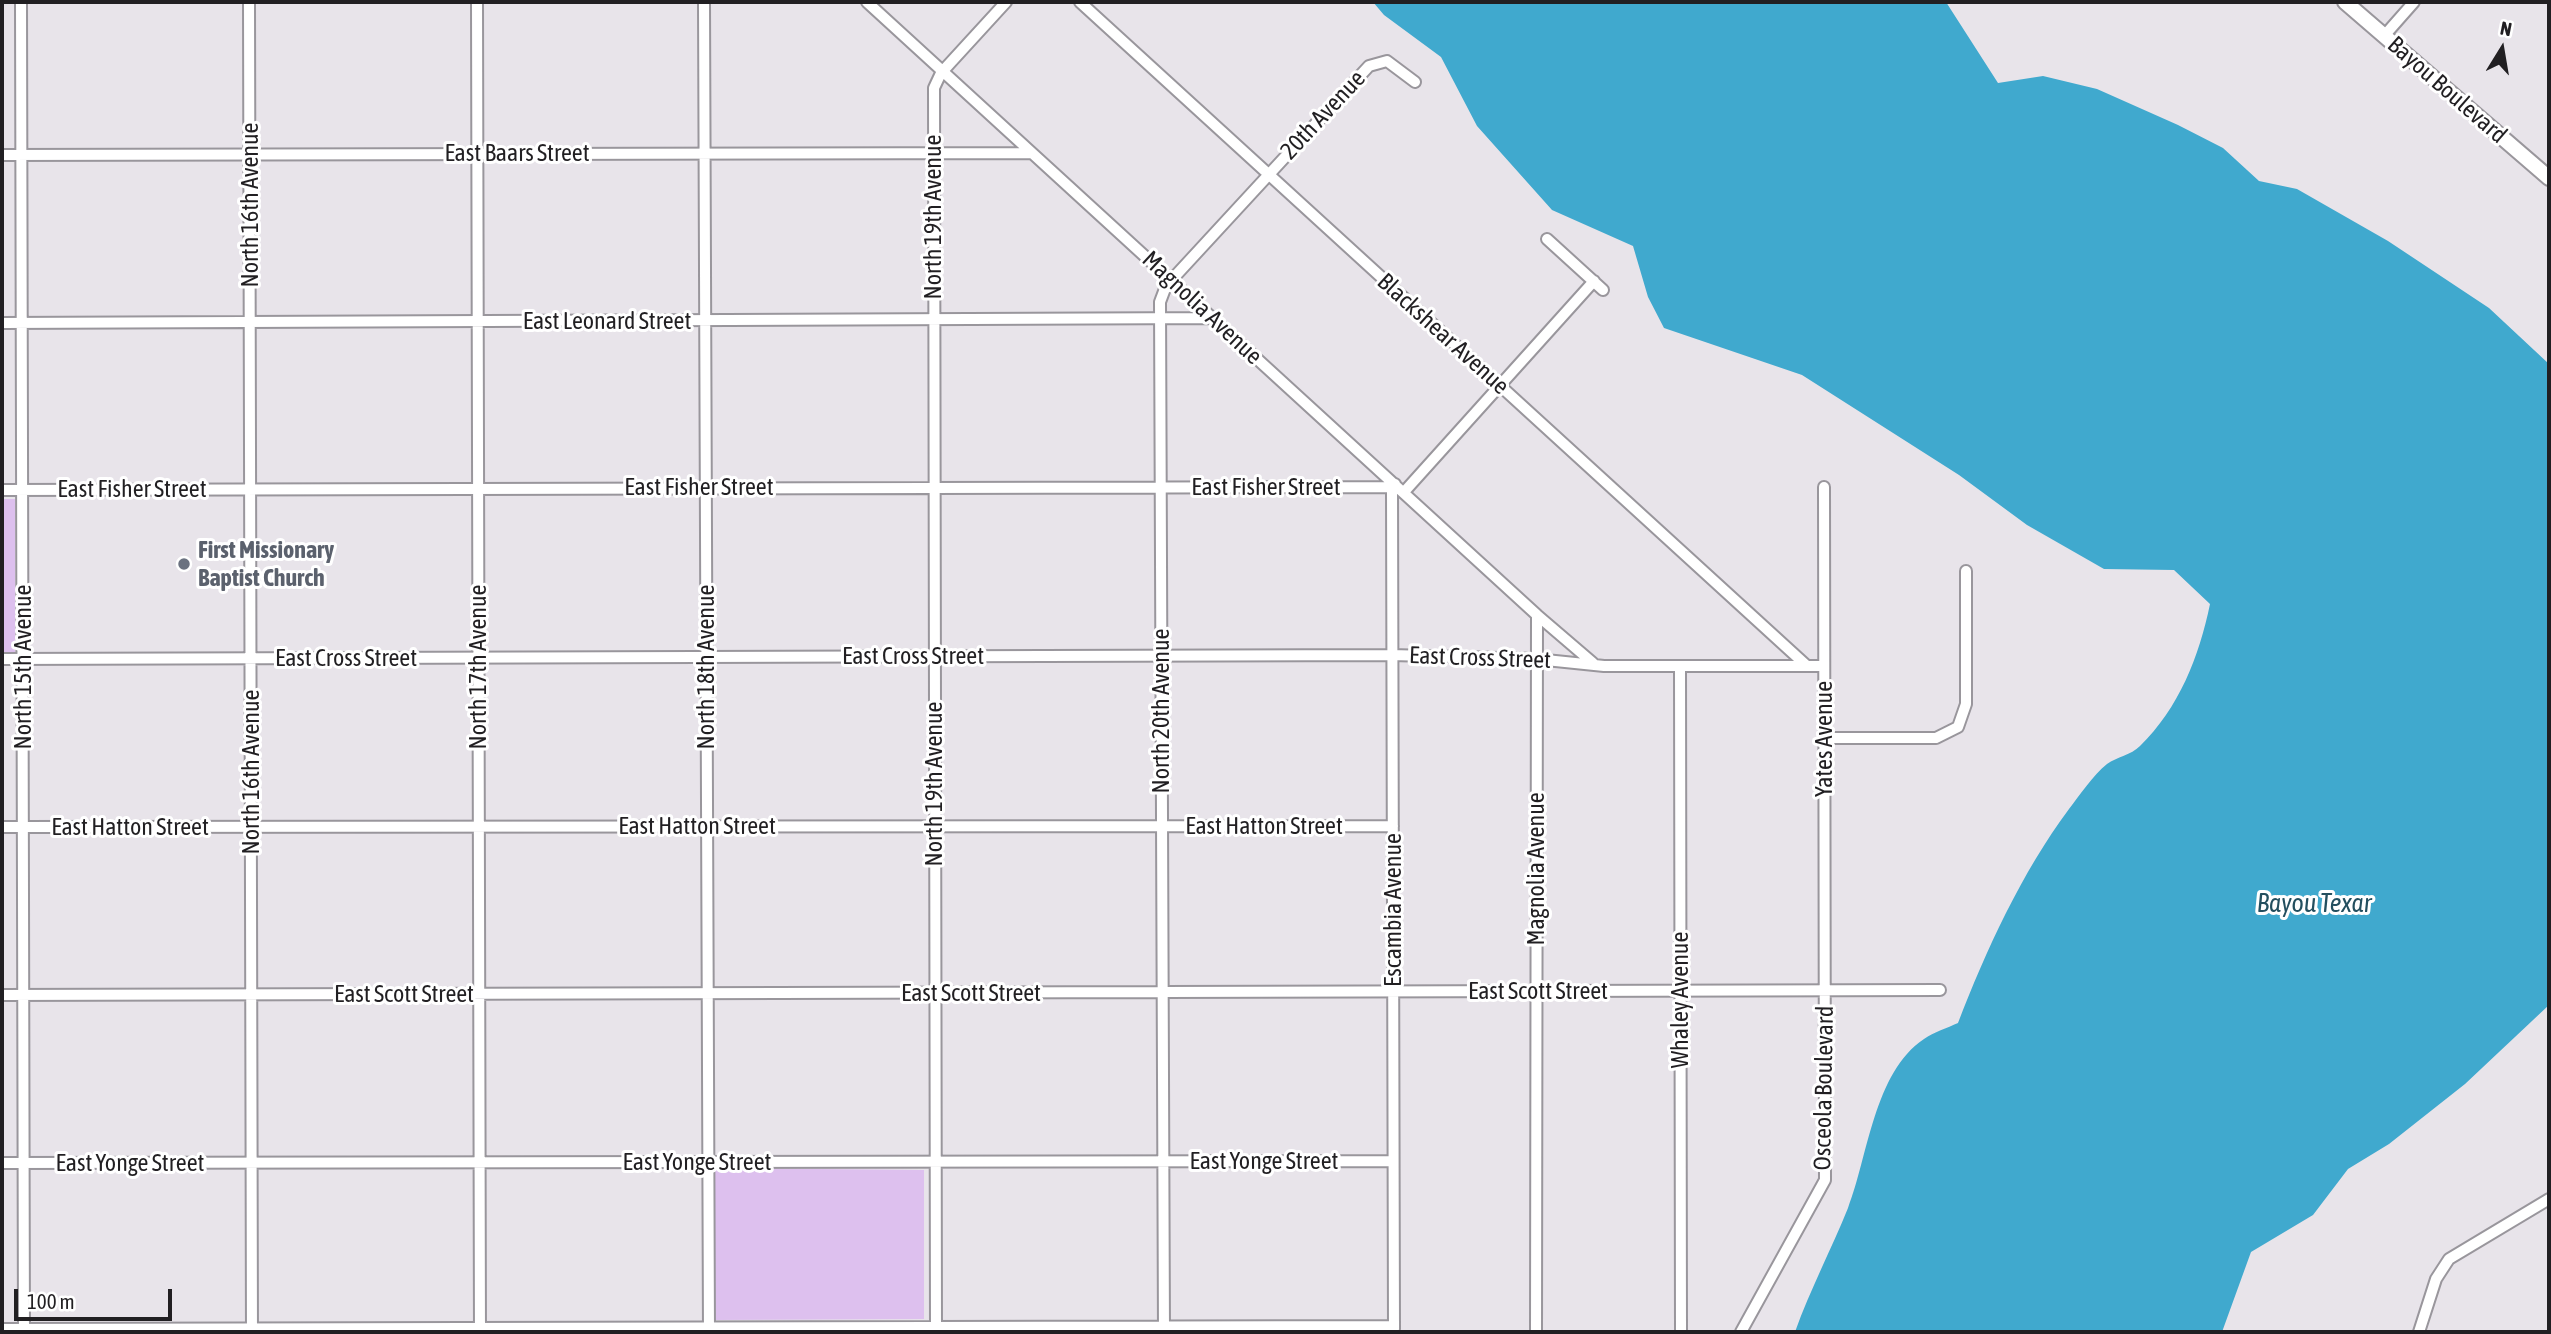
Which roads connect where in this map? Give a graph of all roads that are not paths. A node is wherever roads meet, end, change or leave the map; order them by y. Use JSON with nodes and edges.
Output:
{"nodes":[{"id":1,"x":21,"y":2,"type":"edge"},
{"id":2,"x":249,"y":2,"type":"edge"},
{"id":3,"x":477,"y":2,"type":"edge"},
{"id":4,"x":704,"y":2,"type":"edge"},
{"id":5,"x":867,"y":2,"type":"edge"},
{"id":6,"x":1006,"y":2,"type":"edge"},
{"id":7,"x":1080,"y":2,"type":"edge"},
{"id":8,"x":2345,"y":2,"type":"edge"},
{"id":9,"x":2414,"y":2,"type":"edge"},
{"id":10,"x":2384,"y":36,"type":"junction"},
{"id":11,"x":943,"y":71,"type":"junction"},
{"id":12,"x":1415,"y":82,"type":"dead end"},
{"id":13,"x":932,"y":152,"type":"junction"},
{"id":14,"x":477,"y":153,"type":"junction"},
{"id":15,"x":705,"y":153,"type":"junction"},
{"id":16,"x":1032,"y":153,"type":"junction"},
{"id":17,"x":250,"y":154,"type":"junction"},
{"id":18,"x":2,"y":155,"type":"edge"},
{"id":19,"x":21,"y":155,"type":"junction"},
{"id":20,"x":1268,"y":173,"type":"junction"},
{"id":21,"x":2549,"y":178,"type":"edge"},
{"id":22,"x":1547,"y":239,"type":"dead end"},
{"id":23,"x":1172,"y":280,"type":"junction"},
{"id":24,"x":1594,"y":281,"type":"junction"},
{"id":25,"x":1603,"y":289,"type":"dead end"},
{"id":26,"x":1212,"y":318,"type":"junction"},
{"id":27,"x":933,"y":320,"type":"junction"},
{"id":28,"x":1160,"y":320,"type":"junction"},
{"id":29,"x":250,"y":321,"type":"junction"},
{"id":30,"x":477,"y":321,"type":"junction"},
{"id":31,"x":705,"y":321,"type":"junction"},
{"id":32,"x":2,"y":323,"type":"edge"},
{"id":33,"x":22,"y":323,"type":"junction"},
{"id":34,"x":1499,"y":385,"type":"junction"},
{"id":35,"x":706,"y":487,"type":"junction"},
{"id":36,"x":933,"y":487,"type":"junction"},
{"id":37,"x":1161,"y":487,"type":"junction"},
{"id":38,"x":1824,"y":487,"type":"dead end"},
{"id":39,"x":1397,"y":488,"type":"junction"},
{"id":40,"x":250,"y":489,"type":"junction"},
{"id":41,"x":478,"y":489,"type":"junction"},
{"id":42,"x":2,"y":490,"type":"edge"},
{"id":43,"x":22,"y":490,"type":"junction"},
{"id":44,"x":1966,"y":571,"type":"dead end"},
{"id":45,"x":1537,"y":615,"type":"junction"},
{"id":46,"x":1161,"y":655,"type":"junction"},
{"id":47,"x":1392,"y":655,"type":"junction"},
{"id":48,"x":934,"y":656,"type":"junction"},
{"id":49,"x":478,"y":657,"type":"junction"},
{"id":50,"x":706,"y":657,"type":"junction"},
{"id":51,"x":251,"y":658,"type":"junction"},
{"id":52,"x":2,"y":659,"type":"edge"},
{"id":53,"x":23,"y":659,"type":"junction"},
{"id":54,"x":1536,"y":659,"type":"junction"},
{"id":55,"x":1604,"y":666,"type":"junction"},
{"id":56,"x":1807,"y":666,"type":"junction"},
{"id":57,"x":1824,"y":666,"type":"junction"},
{"id":58,"x":1680,"y":667,"type":"junction"},
{"id":59,"x":1824,"y":738,"type":"junction"},
{"id":60,"x":707,"y":826,"type":"junction"},
{"id":61,"x":935,"y":826,"type":"junction"},
{"id":62,"x":1162,"y":826,"type":"junction"},
{"id":63,"x":1393,"y":826,"type":"junction"},
{"id":64,"x":2,"y":827,"type":"edge"},
{"id":65,"x":23,"y":827,"type":"junction"},
{"id":66,"x":251,"y":827,"type":"junction"},
{"id":67,"x":478,"y":827,"type":"junction"},
{"id":68,"x":1940,"y":990,"type":"dead end"},
{"id":69,"x":1537,"y":991,"type":"junction"},
{"id":70,"x":1680,"y":991,"type":"junction"},
{"id":71,"x":1825,"y":991,"type":"junction"},
{"id":72,"x":1163,"y":992,"type":"junction"},
{"id":73,"x":1393,"y":992,"type":"junction"},
{"id":74,"x":707,"y":993,"type":"junction"},
{"id":75,"x":934,"y":993,"type":"junction"},
{"id":76,"x":251,"y":994,"type":"junction"},
{"id":77,"x":479,"y":994,"type":"junction"},
{"id":78,"x":2,"y":995,"type":"edge"},
{"id":79,"x":23,"y":995,"type":"junction"},
{"id":80,"x":935,"y":1161,"type":"junction"},
{"id":81,"x":1163,"y":1161,"type":"junction"},
{"id":82,"x":1393,"y":1161,"type":"junction"},
{"id":83,"x":479,"y":1162,"type":"junction"},
{"id":84,"x":708,"y":1162,"type":"junction"},
{"id":85,"x":2,"y":1163,"type":"edge"},
{"id":86,"x":24,"y":1163,"type":"junction"},
{"id":87,"x":252,"y":1163,"type":"junction"},
{"id":88,"x":2549,"y":1199,"type":"edge"},
{"id":89,"x":2,"y":1329,"type":"edge"},
{"id":90,"x":936,"y":1329,"type":"edge"},
{"id":91,"x":1164,"y":1329,"type":"edge"},
{"id":92,"x":1394,"y":1329,"type":"edge"},
{"id":93,"x":252,"y":1330,"type":"edge"},
{"id":94,"x":480,"y":1330,"type":"edge"},
{"id":95,"x":709,"y":1330,"type":"edge"},
{"id":96,"x":24,"y":1331,"type":"edge"},
{"id":97,"x":1536,"y":1332,"type":"edge"},
{"id":98,"x":1681,"y":1332,"type":"edge"},
{"id":99,"x":1741,"y":1332,"type":"edge"},
{"id":100,"x":2419,"y":1332,"type":"edge"}],
"edges":[{"from":1,"to":19,"type":"street","name":"North 15th Avenue"},
{"from":2,"to":17,"type":"street","name":"North 16th Avenue"},
{"from":3,"to":14,"type":"street","name":"North 17th Avenue"},
{"from":4,"to":15,"type":"street","name":"North 18th Avenue"},
{"from":5,"to":11,"type":"street","name":"Magnolia Avenue"},
{"from":6,"to":11,"type":"street"},
{"from":7,"to":20,"type":"street","name":"Blackshear Avenue"},
{"from":8,"to":10,"type":"main road","name":"Bayou Boulevard"},
{"from":9,"to":10,"type":"street"},
{"from":10,"to":21,"type":"main road","name":"Bayou Boulevard"},
{"from":11,"to":13,"type":"street","name":"North 19th Avenue"},
{"from":11,"to":16,"type":"street","name":"Magnolia Avenue"},
{"from":12,"to":20,"type":"street","name":"20th Avenue"},
{"from":13,"to":15,"type":"street","name":"East Baars Street"},
{"from":13,"to":16,"type":"street","name":"East Baars Street"},
{"from":13,"to":27,"type":"street","name":"North 19th Avenue"},
{"from":14,"to":15,"type":"street","name":"East Baars Street"},
{"from":14,"to":17,"type":"street","name":"East Baars Street"},
{"from":14,"to":30,"type":"street","name":"North 17th Avenue"},
{"from":15,"to":31,"type":"street","name":"North 18th Avenue"},
{"from":16,"to":23,"type":"street","name":"Magnolia Avenue"},
{"from":17,"to":19,"type":"street","name":"East Baars Street"},
{"from":17,"to":29,"type":"street","name":"North 16th Avenue"},
{"from":18,"to":19,"type":"street","name":"East Baars Street"},
{"from":19,"to":33,"type":"street","name":"North 15th Avenue"},
{"from":20,"to":23,"type":"street","name":"North 20th Avenue"},
{"from":20,"to":34,"type":"street","name":"Blackshear Avenue"},
{"from":22,"to":24,"type":"street"},
{"from":23,"to":26,"type":"street","name":"Magnolia Avenue"},
{"from":23,"to":28,"type":"street","name":"North 20th Avenue"},
{"from":24,"to":25,"type":"street"},
{"from":24,"to":34,"type":"street"},
{"from":26,"to":28,"type":"street","name":"East Leonard Street"},
{"from":26,"to":39,"type":"street","name":"Magnolia Avenue"},
{"from":27,"to":28,"type":"street","name":"East Leonard Street"},
{"from":27,"to":31,"type":"street","name":"East Leonard Street"},
{"from":27,"to":36,"type":"street","name":"North 19th Avenue"},
{"from":28,"to":37,"type":"street","name":"North 20th Avenue"},
{"from":29,"to":30,"type":"street","name":"East Leonard Street"},
{"from":29,"to":33,"type":"street","name":"East Leonard Street"},
{"from":29,"to":40,"type":"street","name":"North 16th Avenue"},
{"from":30,"to":31,"type":"street","name":"East Leonard Street"},
{"from":30,"to":41,"type":"street","name":"North 17th Avenue"},
{"from":31,"to":35,"type":"street","name":"North 18th Avenue"},
{"from":32,"to":33,"type":"street","name":"East Leonard Street"},
{"from":33,"to":43,"type":"street","name":"North 15th Avenue"},
{"from":34,"to":39,"type":"street"},
{"from":34,"to":56,"type":"street","name":"Blackshear Avenue"},
{"from":35,"to":36,"type":"street","name":"East Fisher Street"},
{"from":35,"to":41,"type":"street","name":"East Fisher Street"},
{"from":35,"to":50,"type":"street","name":"North 18th Avenue"},
{"from":36,"to":37,"type":"street","name":"East Fisher Street"},
{"from":36,"to":48,"type":"street","name":"North 19th Avenue"},
{"from":37,"to":39,"type":"street","name":"East Fisher Street"},
{"from":37,"to":46,"type":"street","name":"North 20th Avenue"},
{"from":38,"to":57,"type":"street","name":"Yates Avenue"},
{"from":39,"to":45,"type":"street","name":"Magnolia Avenue"},
{"from":39,"to":47,"type":"street","name":"Escambia Avenue"},
{"from":40,"to":41,"type":"street","name":"East Fisher Street"},
{"from":40,"to":43,"type":"street","name":"East Fisher Street"},
{"from":40,"to":51,"type":"street","name":"North 16th Avenue"},
{"from":41,"to":49,"type":"street","name":"North 17th Avenue"},
{"from":42,"to":43,"type":"street","name":"East Fisher Street"},
{"from":43,"to":53,"type":"street","name":"North 15th Avenue"},
{"from":44,"to":59,"type":"street"},
{"from":45,"to":54,"type":"street","name":"Magnolia Avenue"},
{"from":45,"to":55,"type":"street","name":"Magnolia Avenue"},
{"from":46,"to":47,"type":"street","name":"East Cross Street"},
{"from":46,"to":48,"type":"street","name":"East Cross Street"},
{"from":46,"to":62,"type":"street","name":"North 20th Avenue"},
{"from":47,"to":54,"type":"street","name":"East Cross Street"},
{"from":47,"to":63,"type":"street","name":"Escambia Avenue"},
{"from":48,"to":50,"type":"street","name":"East Cross Street"},
{"from":48,"to":61,"type":"street","name":"North 19th Avenue"},
{"from":49,"to":50,"type":"street","name":"East Cross Street"},
{"from":49,"to":51,"type":"street","name":"East Cross Street"},
{"from":49,"to":67,"type":"street","name":"North 17th Avenue"},
{"from":50,"to":60,"type":"street","name":"North 18th Avenue"},
{"from":51,"to":53,"type":"street","name":"East Cross Street"},
{"from":51,"to":66,"type":"street","name":"North 16th Avenue"},
{"from":52,"to":53,"type":"street","name":"East Cross Street"},
{"from":53,"to":65,"type":"street","name":"North 15th Avenue"},
{"from":54,"to":55,"type":"street","name":"East Cross Street"},
{"from":54,"to":69,"type":"street","name":"Magnolia Avenue"},
{"from":55,"to":58,"type":"street","name":"East Cross Street"},
{"from":56,"to":57,"type":"street","name":"East Cross Street"},
{"from":56,"to":58,"type":"street","name":"East Cross Street"},
{"from":57,"to":59,"type":"street","name":"Yates Avenue"},
{"from":58,"to":70,"type":"street","name":"Whaley Avenue"},
{"from":59,"to":71,"type":"street","name":"Yates Avenue"},
{"from":60,"to":61,"type":"street","name":"East Hatton Street"},
{"from":60,"to":67,"type":"street","name":"East Hatton Street"},
{"from":60,"to":74,"type":"street","name":"North 18th Avenue"},
{"from":61,"to":62,"type":"street","name":"East Hatton Street"},
{"from":61,"to":75,"type":"street","name":"North 19th Avenue"},
{"from":62,"to":63,"type":"street","name":"East Hatton Street"},
{"from":62,"to":72,"type":"street","name":"North 20th Avenue"},
{"from":63,"to":73,"type":"street","name":"Escambia Avenue"},
{"from":64,"to":65,"type":"street","name":"East Hatton Street"},
{"from":65,"to":66,"type":"street","name":"East Hatton Street"},
{"from":65,"to":79,"type":"street","name":"North 15th Avenue"},
{"from":66,"to":67,"type":"street","name":"East Hatton Street"},
{"from":66,"to":76,"type":"street","name":"North 16th Avenue"},
{"from":67,"to":77,"type":"street","name":"North 17th Avenue"},
{"from":68,"to":71,"type":"street","name":"East Scott Street"},
{"from":69,"to":70,"type":"street","name":"East Scott Street"},
{"from":69,"to":73,"type":"street","name":"East Scott Street"},
{"from":69,"to":97,"type":"street","name":"Magnolia Avenue"},
{"from":70,"to":71,"type":"street","name":"East Scott Street"},
{"from":70,"to":98,"type":"street","name":"Whaley Avenue"},
{"from":71,"to":99,"type":"street","name":"Osceola Boulevard"},
{"from":72,"to":73,"type":"street","name":"East Scott Street"},
{"from":72,"to":75,"type":"street","name":"East Scott Street"},
{"from":72,"to":81,"type":"street","name":"North 20th Avenue"},
{"from":73,"to":82,"type":"street","name":"Escambia Avenue"},
{"from":74,"to":75,"type":"street","name":"East Scott Street"},
{"from":74,"to":77,"type":"street","name":"East Scott Street"},
{"from":74,"to":84,"type":"street","name":"North 18th Avenue"},
{"from":75,"to":80,"type":"street","name":"North 19th Avenue"},
{"from":76,"to":77,"type":"street","name":"East Scott Street"},
{"from":76,"to":79,"type":"street","name":"East Scott Street"},
{"from":76,"to":87,"type":"street","name":"North 16th Avenue"},
{"from":77,"to":83,"type":"street","name":"North 17th Avenue"},
{"from":78,"to":79,"type":"street","name":"East Scott Street"},
{"from":79,"to":86,"type":"street","name":"North 15th Avenue"},
{"from":80,"to":81,"type":"street","name":"East Yonge Street"},
{"from":80,"to":84,"type":"street","name":"East Yonge Street"},
{"from":80,"to":90,"type":"street","name":"North 19th Avenue"},
{"from":81,"to":82,"type":"street","name":"East Yonge Street"},
{"from":81,"to":91,"type":"street","name":"North 20th Avenue"},
{"from":82,"to":92,"type":"street","name":"Escambia Avenue"},
{"from":83,"to":84,"type":"street","name":"East Yonge Street"},
{"from":83,"to":87,"type":"street","name":"East Yonge Street"},
{"from":83,"to":94,"type":"street","name":"North 17th Avenue"},
{"from":84,"to":95,"type":"street","name":"North 18th Avenue"},
{"from":85,"to":86,"type":"street","name":"East Yonge Street"},
{"from":86,"to":87,"type":"street","name":"East Yonge Street"},
{"from":86,"to":96,"type":"street","name":"North 15th Avenue"},
{"from":87,"to":93,"type":"street","name":"North 16th Avenue"},
{"from":88,"to":100,"type":"street"},
{"from":89,"to":96,"type":"street"},
{"from":90,"to":91,"type":"street"},
{"from":90,"to":95,"type":"street"},
{"from":91,"to":92,"type":"street"},
{"from":93,"to":94,"type":"street"},
{"from":93,"to":96,"type":"street"},
{"from":94,"to":95,"type":"street"}]}
